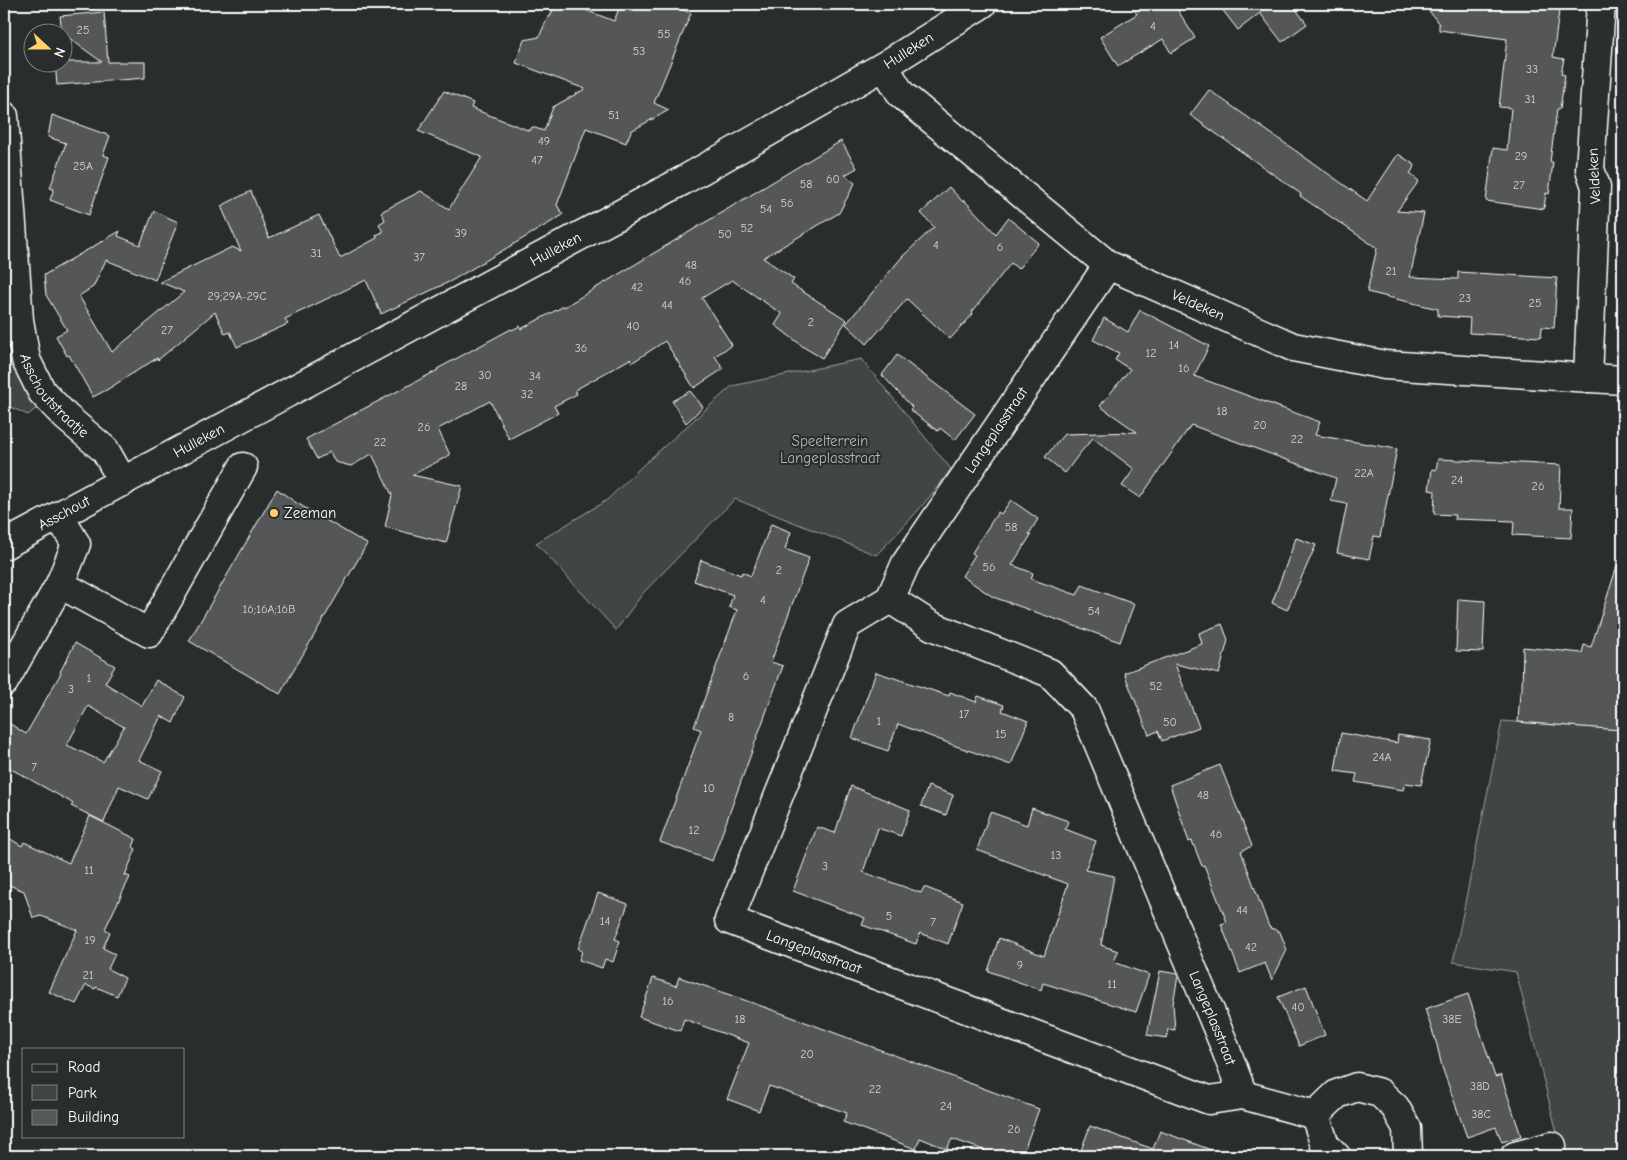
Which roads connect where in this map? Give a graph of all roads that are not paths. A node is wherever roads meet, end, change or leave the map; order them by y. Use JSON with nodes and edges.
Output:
{"nodes":[{"id":1,"x":982,"y":4,"type":"edge"},
{"id":2,"x":1601,"y":4,"type":"edge"},
{"id":3,"x":884,"y":66,"type":"junction"},
{"id":4,"x":4,"y":116,"type":"edge"},
{"id":5,"x":1108,"y":265,"type":"junction"},
{"id":6,"x":1588,"y":378,"type":"junction"},
{"id":7,"x":1623,"y":380,"type":"edge"},
{"id":8,"x":243,"y":467,"type":"dead end"},
{"id":9,"x":123,"y":482,"type":"junction"},
{"id":10,"x":59,"y":516,"type":"junction"},
{"id":11,"x":4,"y":545,"type":"edge"},
{"id":12,"x":60,"y":584,"type":"junction"},
{"id":13,"x":890,"y":599,"type":"junction"},
{"id":14,"x":4,"y":682,"type":"edge"},
{"id":15,"x":1243,"y":1095,"type":"junction"},
{"id":16,"x":1315,"y":1115,"type":"junction"},
{"id":17,"x":1552,"y":1146,"type":"dead end"},
{"id":18,"x":1336,"y":1156,"type":"edge"},
{"id":19,"x":1409,"y":1156,"type":"edge"},
{"id":20,"x":1515,"y":1156,"type":"edge"}],
"edges":[{"from":1,"to":3,"type":"street","name":"Hulleken"},
{"from":2,"to":6,"type":"street","name":"Veldeken"},
{"from":3,"to":5,"type":"street","name":"Veldeken"},
{"from":3,"to":9,"type":"street","name":"Hulleken"},
{"from":4,"to":9,"type":"street","name":"Asschoutstraatje"},
{"from":5,"to":6,"type":"street","name":"Veldeken"},
{"from":5,"to":13,"type":"street","name":"Langeplasstraat"},
{"from":6,"to":7,"type":"street","name":"Veldeken"},
{"from":8,"to":12,"type":"street"},
{"from":9,"to":10,"type":"street","name":"Asschout"},
{"from":10,"to":11,"type":"street","name":"Asschout"},
{"from":10,"to":12,"type":"street"},
{"from":12,"to":14,"type":"street"},
{"from":13,"to":15,"type":"street","name":"Langeplasstraat"},
{"from":13,"to":15,"type":"street","name":"Langeplasstraat"},
{"from":15,"to":16,"type":"street","name":"Langeplasstraat"},
{"from":16,"to":18,"type":"street"},
{"from":16,"to":19,"type":"street"},
{"from":17,"to":20,"type":"street"}]}
